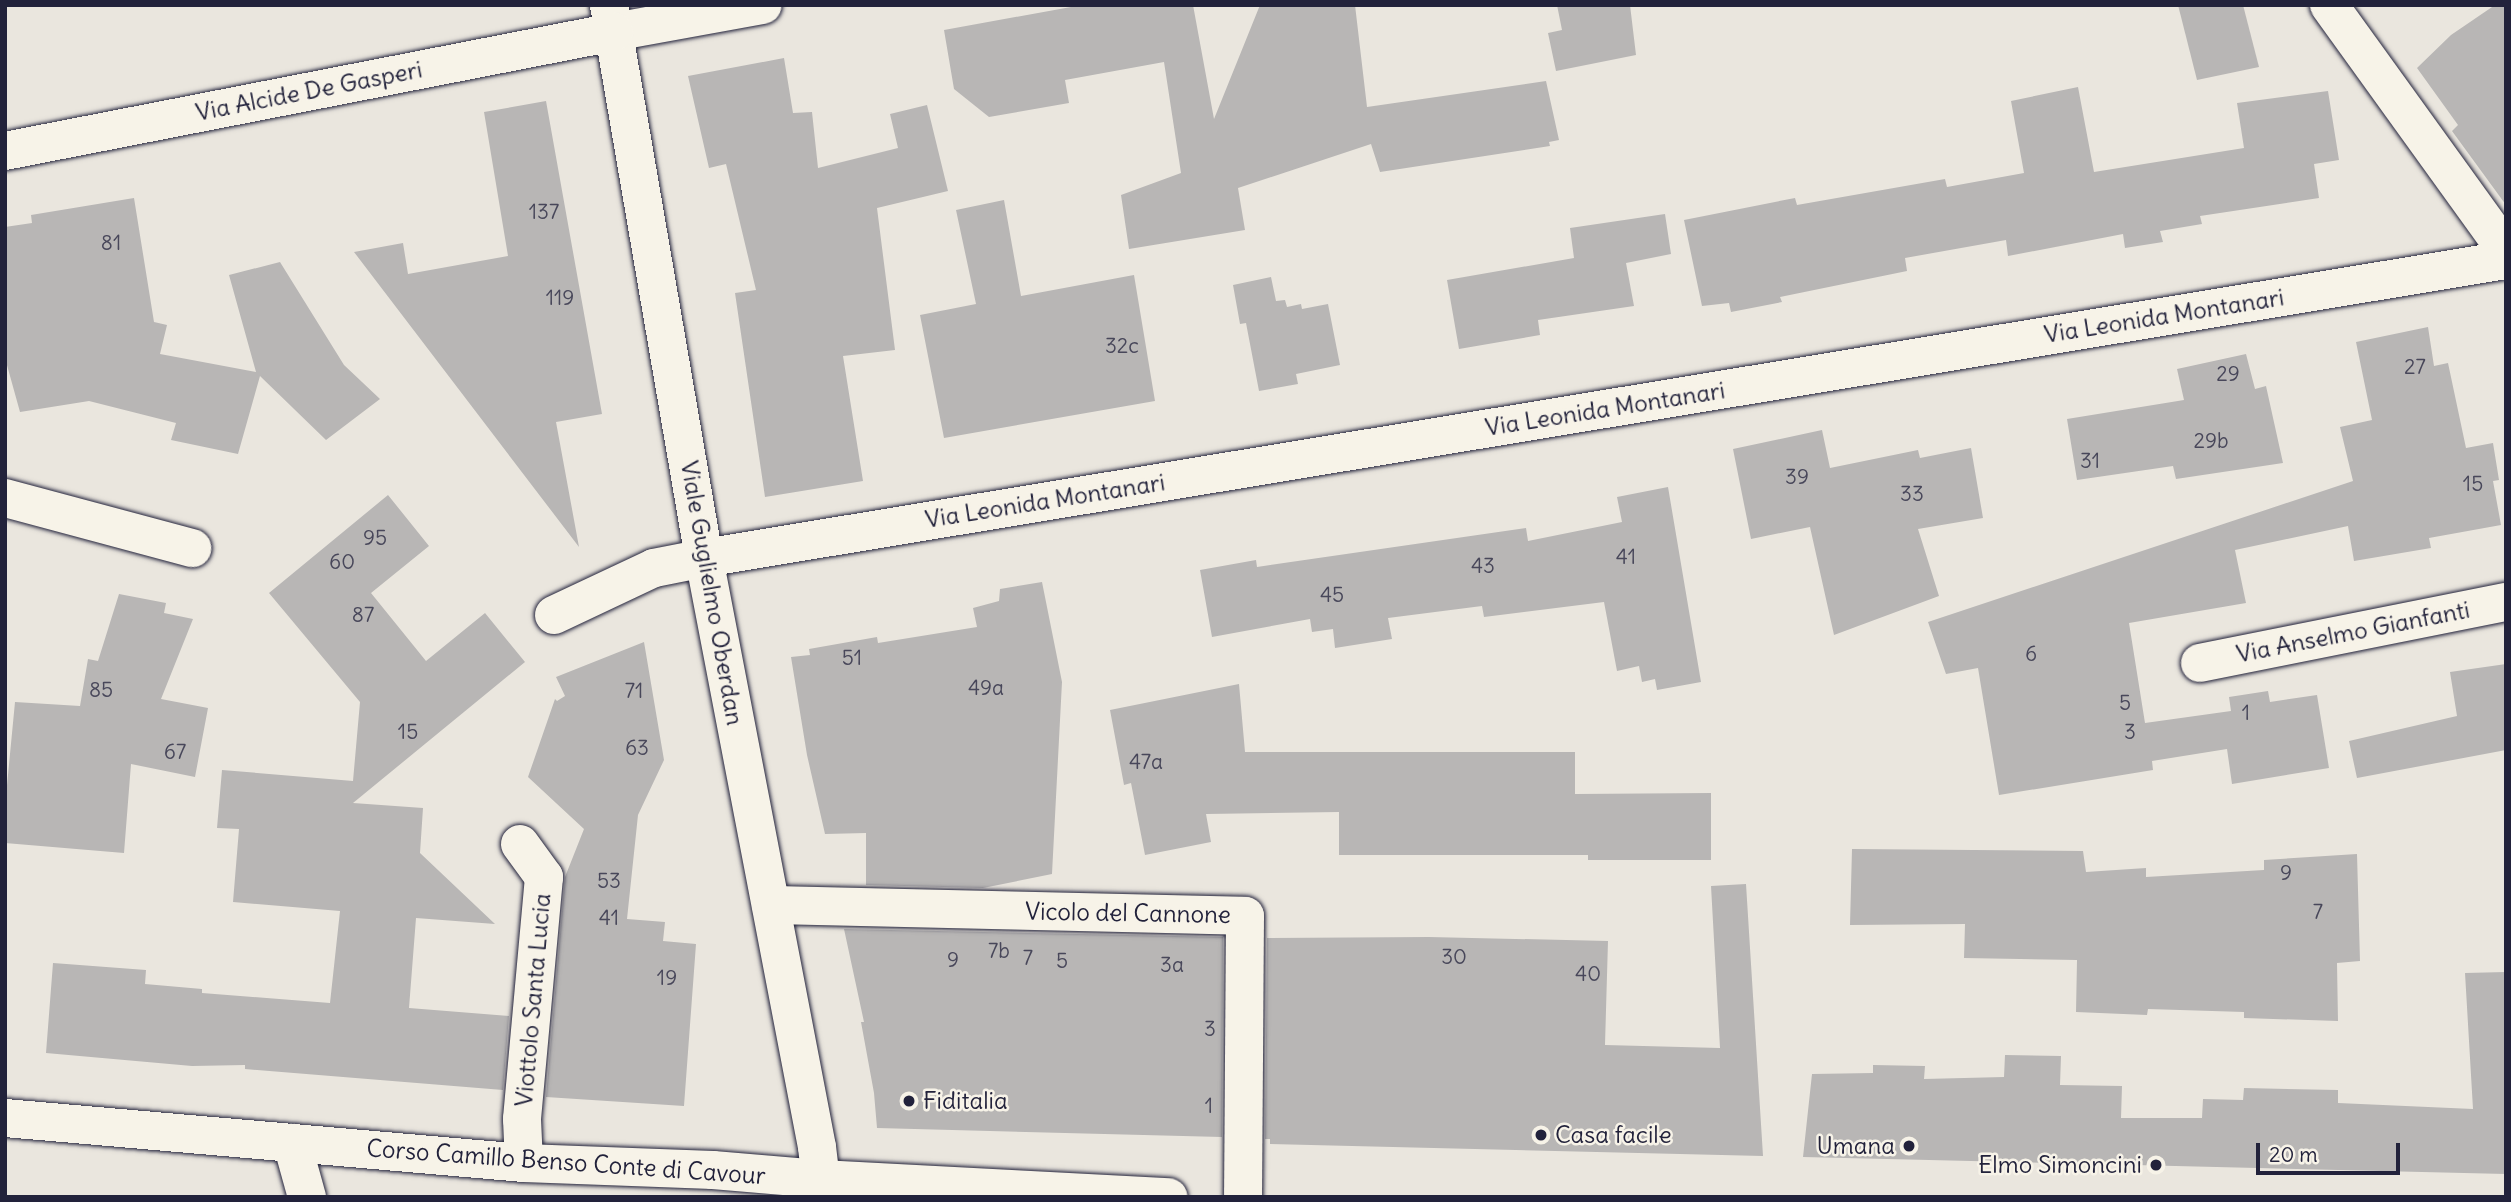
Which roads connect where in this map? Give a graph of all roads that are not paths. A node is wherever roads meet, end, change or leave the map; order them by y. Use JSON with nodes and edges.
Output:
{"nodes":[{"id":1,"x":762,"y":5,"type":"edge"},
{"id":2,"x":2329,"y":5,"type":"edge"},
{"id":3,"x":611,"y":18,"type":"edge"},
{"id":4,"x":5,"y":151,"type":"edge"},
{"id":5,"x":2506,"y":250,"type":"edge"},
{"id":6,"x":2506,"y":260,"type":"edge"},
{"id":7,"x":5,"y":498,"type":"edge"},
{"id":8,"x":192,"y":548,"type":"dead end"},
{"id":9,"x":704,"y":558,"type":"junction"},
{"id":10,"x":2506,"y":602,"type":"edge"},
{"id":11,"x":554,"y":615,"type":"dead end"},
{"id":12,"x":2200,"y":663,"type":"dead end"},
{"id":13,"x":520,"y":844,"type":"dead end"},
{"id":14,"x":771,"y":905,"type":"junction"},
{"id":15,"x":5,"y":1118,"type":"edge"},
{"id":16,"x":292,"y":1143,"type":"junction"},
{"id":17,"x":524,"y":1163,"type":"junction"},
{"id":18,"x":822,"y":1188,"type":"edge"},
{"id":19,"x":307,"y":1197,"type":"edge"},
{"id":20,"x":1169,"y":1197,"type":"edge"},
{"id":21,"x":1243,"y":1197,"type":"edge"}],
"edges":[{"from":1,"to":3,"type":"street","name":"Via Alcide De Gasperi"},
{"from":2,"to":5,"type":"street"},
{"from":3,"to":4,"type":"street","name":"Via Alcide De Gasperi"},
{"from":3,"to":9,"type":"street","name":"Viale Guglielmo Oberdan"},
{"from":6,"to":9,"type":"street","name":"Via Leonida Montanari"},
{"from":7,"to":8,"type":"street"},
{"from":9,"to":11,"type":"street","name":"Via Leonida Montanari"},
{"from":9,"to":14,"type":"street","name":"Viale Guglielmo Oberdan"},
{"from":10,"to":12,"type":"street","name":"Via Anselmo Gianfanti"},
{"from":13,"to":17,"type":"street","name":"Viottolo Santa Lucia"},
{"from":14,"to":18,"type":"street","name":"Viale Guglielmo Oberdan"},
{"from":14,"to":21,"type":"street","name":"Vicolo del Cannone"},
{"from":15,"to":16,"type":"street","name":"Corso Camillo Benso Conte di Cavour"},
{"from":16,"to":17,"type":"street","name":"Corso Camillo Benso Conte di Cavour"},
{"from":16,"to":19,"type":"street"},
{"from":17,"to":18,"type":"street","name":"Corso Camillo Benso Conte di Cavour"},
{"from":18,"to":20,"type":"street","name":"Corso Camillo Benso Conte di Cavour"}]}
